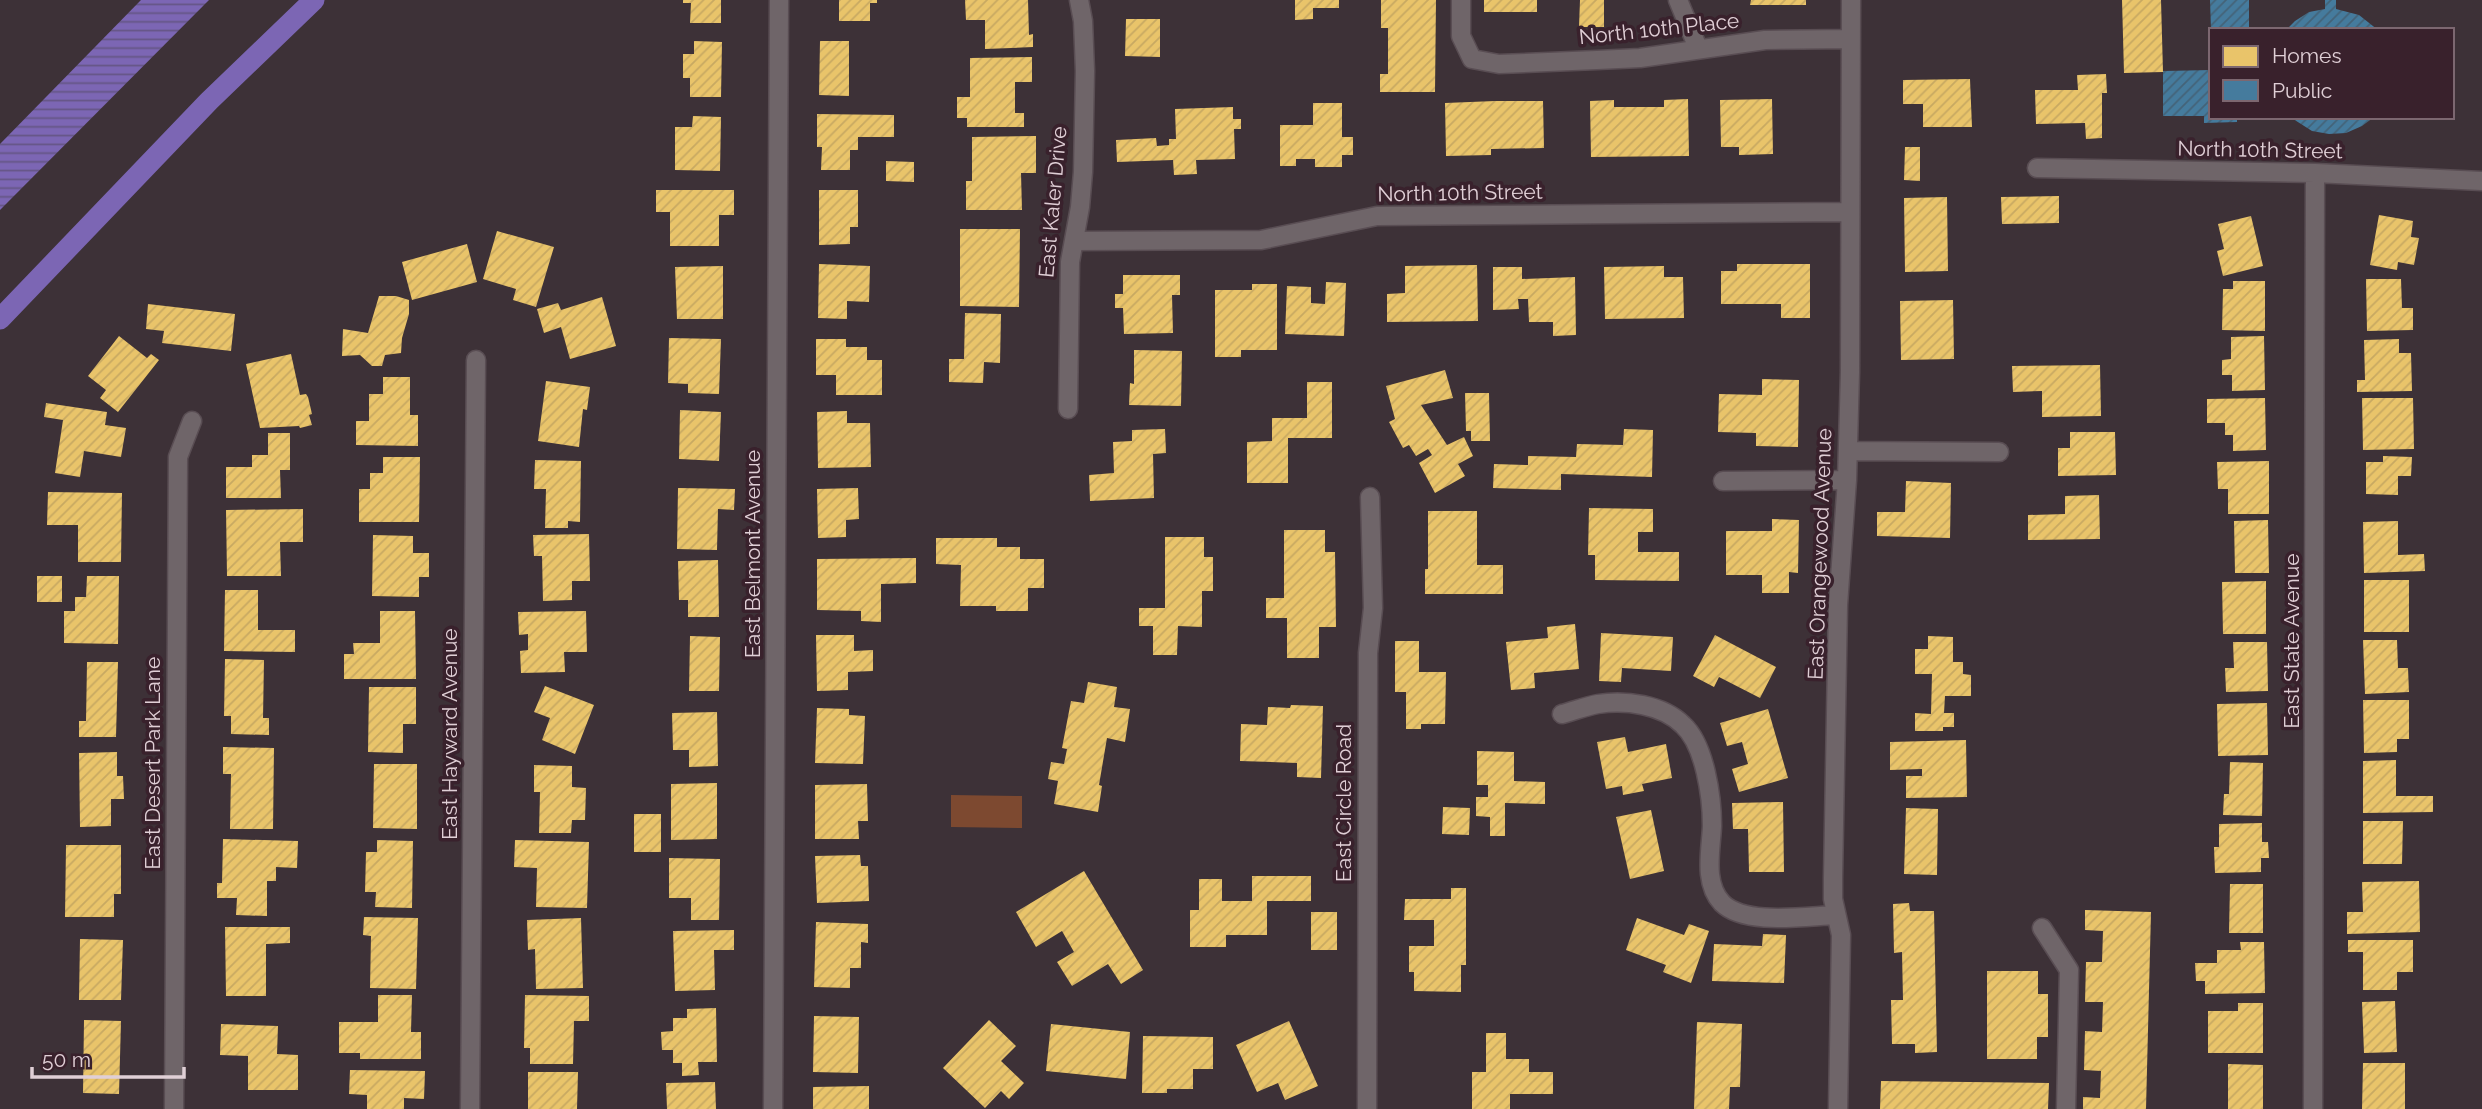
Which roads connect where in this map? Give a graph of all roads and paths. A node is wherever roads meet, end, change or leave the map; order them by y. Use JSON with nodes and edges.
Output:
{"nodes":[{"id":1,"x":779,"y":0,"type":"edge"},
{"id":2,"x":1079,"y":0,"type":"edge"},
{"id":3,"x":1461,"y":0,"type":"edge"},
{"id":4,"x":1678,"y":0,"type":"edge"},
{"id":5,"x":1851,"y":0,"type":"edge"},
{"id":6,"x":1851,"y":39,"type":"junction"},
{"id":7,"x":1698,"y":48,"type":"junction"},
{"id":8,"x":2037,"y":168,"type":"dead end"},
{"id":9,"x":2315,"y":173,"type":"junction"},
{"id":10,"x":2482,"y":181,"type":"edge"},
{"id":11,"x":1850,"y":212,"type":"junction"},
{"id":12,"x":1074,"y":241,"type":"junction"},
{"id":13,"x":476,"y":360,"type":"dead end"},
{"id":14,"x":1068,"y":408,"type":"dead end"},
{"id":15,"x":192,"y":421,"type":"dead end"},
{"id":16,"x":1848,"y":451,"type":"junction"},
{"id":17,"x":1999,"y":452,"type":"dead end"},
{"id":18,"x":1847,"y":480,"type":"junction"},
{"id":19,"x":1723,"y":481,"type":"dead end"},
{"id":20,"x":1370,"y":497,"type":"dead end"},
{"id":21,"x":1562,"y":714,"type":"dead end"},
{"id":22,"x":1836,"y":915,"type":"junction"},
{"id":23,"x":2042,"y":928,"type":"dead end"},
{"id":24,"x":174,"y":1109,"type":"edge"},
{"id":25,"x":470,"y":1109,"type":"edge"},
{"id":26,"x":773,"y":1109,"type":"edge"},
{"id":27,"x":1367,"y":1109,"type":"edge"},
{"id":28,"x":1838,"y":1109,"type":"edge"},
{"id":29,"x":2066,"y":1109,"type":"edge"},
{"id":30,"x":2313,"y":1109,"type":"edge"}],
"edges":[{"from":1,"to":26,"type":"street","name":"East Belmont Avenue"},
{"from":2,"to":12,"type":"street","name":"East Kaler Drive"},
{"from":3,"to":7,"type":"street","name":"North 10th Place"},
{"from":4,"to":7,"type":"street"},
{"from":5,"to":6,"type":"street","name":"East Orangewood Avenue"},
{"from":6,"to":7,"type":"street","name":"North 10th Place"},
{"from":6,"to":11,"type":"street","name":"East Orangewood Avenue"},
{"from":8,"to":9,"type":"street","name":"North 10th Street"},
{"from":9,"to":10,"type":"street","name":"North 10th Street"},
{"from":9,"to":30,"type":"street","name":"East State Avenue"},
{"from":11,"to":12,"type":"street","name":"North 10th Street"},
{"from":11,"to":16,"type":"street","name":"East Orangewood Avenue"},
{"from":12,"to":14,"type":"street","name":"East Kaler Drive"},
{"from":13,"to":25,"type":"street","name":"East Hayward Avenue"},
{"from":15,"to":24,"type":"street","name":"East Desert Park Lane"},
{"from":16,"to":17,"type":"street"},
{"from":16,"to":18,"type":"street","name":"East Orangewood Avenue"},
{"from":18,"to":19,"type":"street"},
{"from":18,"to":22,"type":"street","name":"East Orangewood Avenue"},
{"from":20,"to":27,"type":"street","name":"East Circle Road"},
{"from":21,"to":22,"type":"street"},
{"from":22,"to":28,"type":"street","name":"East Orangewood Avenue"},
{"from":23,"to":29,"type":"street"}]}
